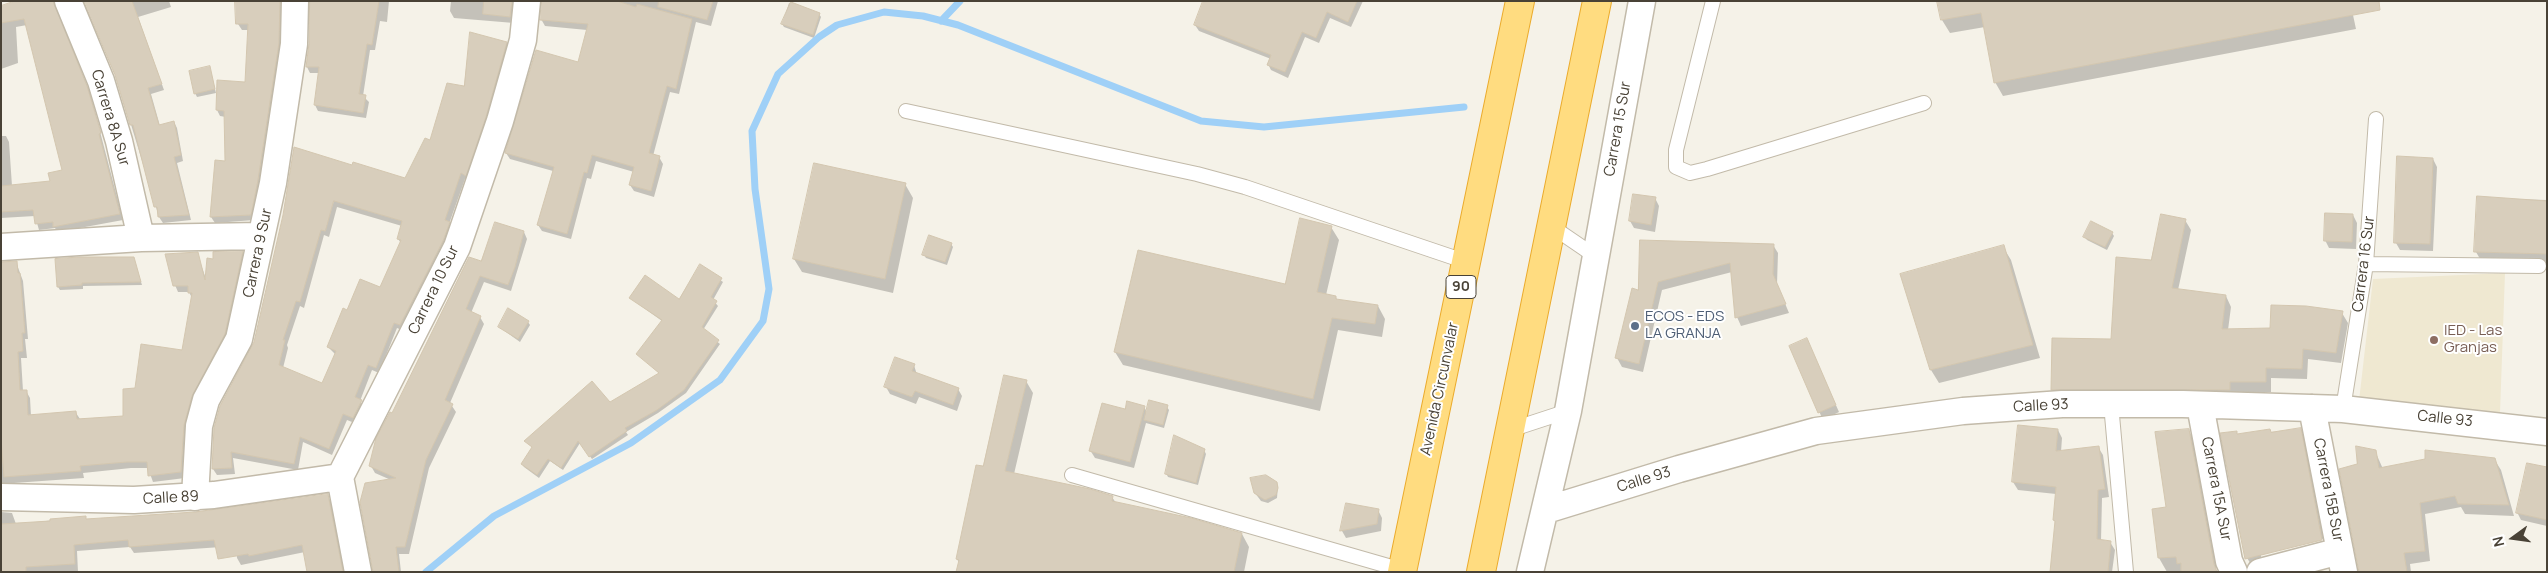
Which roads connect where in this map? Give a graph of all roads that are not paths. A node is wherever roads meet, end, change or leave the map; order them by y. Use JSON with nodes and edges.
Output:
{"nodes":[{"id":1,"x":68,"y":1,"type":"edge"},
{"id":2,"x":295,"y":1,"type":"edge"},
{"id":3,"x":526,"y":1,"type":"edge"},
{"id":4,"x":1520,"y":1,"type":"edge"},
{"id":5,"x":1597,"y":1,"type":"edge"},
{"id":6,"x":1642,"y":1,"type":"edge"},
{"id":7,"x":1713,"y":1,"type":"edge"},
{"id":8,"x":1924,"y":103,"type":"dead end"},
{"id":9,"x":906,"y":111,"type":"dead end"},
{"id":10,"x":2376,"y":119,"type":"dead end"},
{"id":11,"x":1551,"y":226,"type":"junction"},
{"id":12,"x":261,"y":236,"type":"junction"},
{"id":13,"x":140,"y":238,"type":"junction"},
{"id":14,"x":1,"y":246,"type":"edge"},
{"id":15,"x":1594,"y":256,"type":"junction"},
{"id":16,"x":1467,"y":262,"type":"junction"},
{"id":17,"x":2366,"y":264,"type":"junction"},
{"id":18,"x":2540,"y":266,"type":"dead end"},
{"id":19,"x":2111,"y":404,"type":"junction"},
{"id":20,"x":2200,"y":405,"type":"junction"},
{"id":21,"x":2312,"y":408,"type":"junction"},
{"id":22,"x":2343,"y":409,"type":"junction"},
{"id":23,"x":1568,"y":412,"type":"junction"},
{"id":24,"x":1510,"y":430,"type":"junction"},
{"id":25,"x":2547,"y":432,"type":"edge"},
{"id":26,"x":1072,"y":475,"type":"dead end"},
{"id":27,"x":340,"y":478,"type":"junction"},
{"id":28,"x":195,"y":496,"type":"junction"},
{"id":29,"x":1,"y":497,"type":"edge"},
{"id":30,"x":1546,"y":510,"type":"junction"},
{"id":31,"x":2342,"y":561,"type":"edge"},
{"id":32,"x":1402,"y":571,"type":"edge"},
{"id":33,"x":2262,"y":571,"type":"edge"},
{"id":34,"x":358,"y":572,"type":"edge"},
{"id":35,"x":1481,"y":572,"type":"edge"},
{"id":36,"x":1530,"y":572,"type":"edge"},
{"id":37,"x":2126,"y":572,"type":"edge"},
{"id":38,"x":2234,"y":572,"type":"edge"}],
"edges":[{"from":1,"to":13,"type":"street","name":"Carrera 8A Sur"},
{"from":2,"to":12,"type":"street","name":"Carrera 9 Sur"},
{"from":3,"to":27,"type":"street","name":"Carrera 10 Sur"},
{"from":4,"to":16,"type":"highway","name":"Avenida Circunvalar","number":"90"},
{"from":5,"to":11,"type":"highway"},
{"from":6,"to":15,"type":"street","name":"Carrera 15 Sur"},
{"from":7,"to":8,"type":"lane"},
{"from":9,"to":16,"type":"lane"},
{"from":10,"to":17,"type":"lane","name":"Carrera 16 Sur"},
{"from":11,"to":15,"type":"lane"},
{"from":11,"to":24,"type":"highway"},
{"from":12,"to":13,"type":"street"},
{"from":12,"to":28,"type":"street","name":"Carrera 9 Sur"},
{"from":13,"to":14,"type":"street"},
{"from":15,"to":23,"type":"street","name":"Carrera 15 Sur"},
{"from":16,"to":32,"type":"highway","name":"Avenida Circunvalar","number":"90"},
{"from":17,"to":18,"type":"lane"},
{"from":17,"to":22,"type":"lane","name":"Carrera 16 Sur"},
{"from":19,"to":20,"type":"street","name":"Calle 93"},
{"from":19,"to":30,"type":"street","name":"Calle 93"},
{"from":19,"to":37,"type":"lane"},
{"from":20,"to":21,"type":"street","name":"Calle 93"},
{"from":20,"to":38,"type":"street","name":"Carrera 15A Sur"},
{"from":21,"to":22,"type":"street","name":"Calle 93"},
{"from":21,"to":31,"type":"street","name":"Carrera 15B Sur"},
{"from":22,"to":25,"type":"street","name":"Calle 93"},
{"from":23,"to":24,"type":"lane"},
{"from":23,"to":30,"type":"street","name":"Carrera 15 Sur"},
{"from":24,"to":35,"type":"highway"},
{"from":26,"to":32,"type":"lane"},
{"from":27,"to":28,"type":"street","name":"Calle 89"},
{"from":27,"to":34,"type":"street"},
{"from":28,"to":29,"type":"street","name":"Calle 89"},
{"from":30,"to":36,"type":"street","name":"Carrera 15 Sur"},
{"from":31,"to":33,"type":"street"}]}
